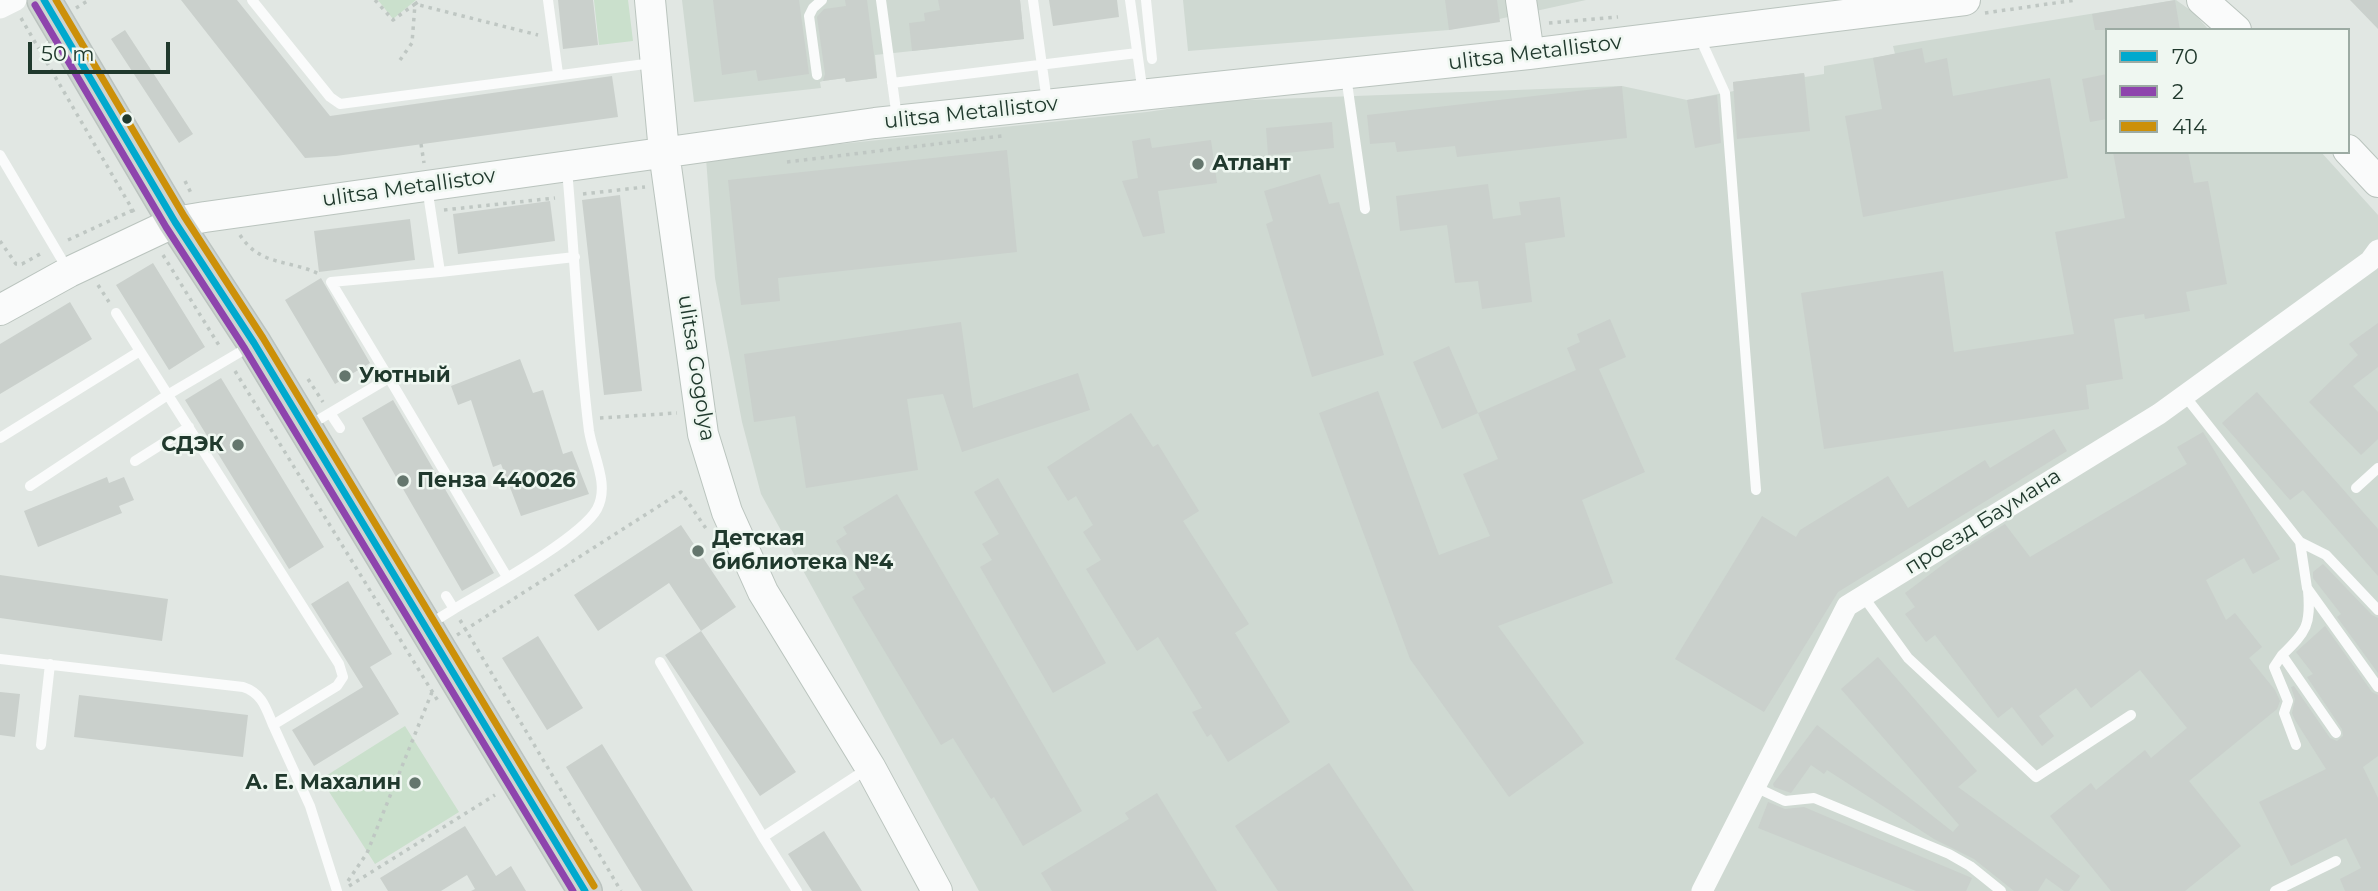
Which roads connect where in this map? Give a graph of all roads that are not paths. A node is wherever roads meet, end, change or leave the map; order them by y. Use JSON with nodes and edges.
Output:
{"nodes":[{"id":1,"x":44,"y":0,"type":"edge"},
{"id":2,"x":252,"y":0,"type":"edge"},
{"id":3,"x":548,"y":0,"type":"edge"},
{"id":4,"x":650,"y":0,"type":"edge"},
{"id":5,"x":822,"y":0,"type":"edge"},
{"id":6,"x":881,"y":0,"type":"edge"},
{"id":7,"x":1033,"y":0,"type":"edge"},
{"id":8,"x":1130,"y":0,"type":"edge"},
{"id":9,"x":1146,"y":0,"type":"edge"},
{"id":10,"x":1521,"y":0,"type":"edge"},
{"id":11,"x":1965,"y":0,"type":"edge"},
{"id":12,"x":2202,"y":0,"type":"edge"},
{"id":13,"x":2234,"y":28,"type":"edge"},
{"id":14,"x":1698,"y":33,"type":"junction"},
{"id":15,"x":1137,"y":53,"type":"junction"},
{"id":16,"x":1529,"y":54,"type":"junction"},
{"id":17,"x":1152,"y":59,"type":"dead end"},
{"id":18,"x":656,"y":63,"type":"junction"},
{"id":19,"x":1042,"y":64,"type":"junction"},
{"id":20,"x":558,"y":74,"type":"junction"},
{"id":21,"x":1345,"y":74,"type":"junction"},
{"id":22,"x":817,"y":75,"type":"dead end"},
{"id":23,"x":892,"y":83,"type":"junction"},
{"id":24,"x":1143,"y":95,"type":"junction"},
{"id":25,"x":1047,"y":105,"type":"junction"},
{"id":26,"x":897,"y":121,"type":"junction"},
{"id":27,"x":664,"y":152,"type":"junction"},
{"id":28,"x":2350,"y":152,"type":"edge"},
{"id":29,"x":0,"y":155,"type":"edge"},
{"id":30,"x":567,"y":166,"type":"junction"},
{"id":31,"x":2378,"y":182,"type":"edge"},
{"id":32,"x":427,"y":185,"type":"junction"},
{"id":33,"x":1365,"y":209,"type":"dead end"},
{"id":34,"x":163,"y":229,"type":"junction"},
{"id":35,"x":2378,"y":250,"type":"edge"},
{"id":36,"x":575,"y":257,"type":"junction"},
{"id":37,"x":77,"y":268,"type":"junction"},
{"id":38,"x":440,"y":272,"type":"junction"},
{"id":39,"x":0,"y":310,"type":"edge"},
{"id":40,"x":116,"y":313,"type":"road end"},
{"id":41,"x":140,"y":351,"type":"junction"},
{"id":42,"x":241,"y":351,"type":"junction"},
{"id":43,"x":388,"y":378,"type":"junction"},
{"id":44,"x":169,"y":394,"type":"junction"},
{"id":45,"x":2185,"y":396,"type":"junction"},
{"id":46,"x":318,"y":421,"type":"junction"},
{"id":47,"x":189,"y":427,"type":"junction"},
{"id":48,"x":340,"y":428,"type":"dead end"},
{"id":49,"x":0,"y":438,"type":"edge"},
{"id":50,"x":135,"y":461,"type":"dead end"},
{"id":51,"x":2378,"y":468,"type":"edge"},
{"id":52,"x":30,"y":486,"type":"dead end"},
{"id":53,"x":2356,"y":488,"type":"dead end"},
{"id":54,"x":1756,"y":490,"type":"dead end"},
{"id":55,"x":2300,"y":542,"type":"junction"},
{"id":56,"x":507,"y":577,"type":"junction"},
{"id":57,"x":2307,"y":589,"type":"junction"},
{"id":58,"x":446,"y":596,"type":"dead end"},
{"id":59,"x":1863,"y":596,"type":"junction"},
{"id":60,"x":454,"y":610,"type":"junction"},
{"id":61,"x":2378,"y":610,"type":"edge"},
{"id":62,"x":432,"y":636,"type":"junction"},
{"id":63,"x":2282,"y":655,"type":"junction"},
{"id":64,"x":0,"y":659,"type":"edge"},
{"id":65,"x":660,"y":662,"type":"dead end"},
{"id":66,"x":50,"y":664,"type":"junction"},
{"id":67,"x":2378,"y":687,"type":"edge"},
{"id":68,"x":2131,"y":715,"type":"dead end"},
{"id":69,"x":273,"y":725,"type":"junction"},
{"id":70,"x":2336,"y":733,"type":"dead end"},
{"id":71,"x":41,"y":745,"type":"dead end"},
{"id":72,"x":2296,"y":745,"type":"dead end"},
{"id":73,"x":870,"y":767,"type":"junction"},
{"id":74,"x":1755,"y":787,"type":"junction"},
{"id":75,"x":763,"y":837,"type":"junction"},
{"id":76,"x":2336,"y":862,"type":"dead end"},
{"id":77,"x":341,"y":889,"type":"edge"},
{"id":78,"x":585,"y":891,"type":"edge"},
{"id":79,"x":797,"y":891,"type":"edge"},
{"id":80,"x":936,"y":891,"type":"edge"},
{"id":81,"x":1702,"y":891,"type":"edge"},
{"id":82,"x":2001,"y":891,"type":"edge"},
{"id":83,"x":2275,"y":891,"type":"edge"}],
"edges":[{"from":1,"to":34,"type":"main road"},
{"from":2,"to":20,"type":"lane"},
{"from":3,"to":20,"type":"lane"},
{"from":4,"to":18,"type":"street","name":"ulitsa Gogolya"},
{"from":5,"to":22,"type":"lane"},
{"from":6,"to":23,"type":"lane"},
{"from":7,"to":19,"type":"lane"},
{"from":8,"to":15,"type":"lane"},
{"from":9,"to":17,"type":"lane"},
{"from":10,"to":16,"type":"street"},
{"from":11,"to":14,"type":"street","name":"ulitsa Metallistov"},
{"from":12,"to":13,"type":"street"},
{"from":14,"to":16,"type":"street","name":"ulitsa Metallistov"},
{"from":14,"to":54,"type":"lane"},
{"from":15,"to":19,"type":"lane"},
{"from":15,"to":24,"type":"lane"},
{"from":16,"to":21,"type":"street","name":"ulitsa Metallistov"},
{"from":18,"to":20,"type":"lane"},
{"from":18,"to":27,"type":"street","name":"ulitsa Gogolya"},
{"from":19,"to":23,"type":"lane"},
{"from":19,"to":25,"type":"lane"},
{"from":21,"to":24,"type":"street","name":"ulitsa Metallistov"},
{"from":21,"to":33,"type":"lane"},
{"from":23,"to":26,"type":"lane"},
{"from":24,"to":25,"type":"street","name":"ulitsa Metallistov"},
{"from":25,"to":26,"type":"street","name":"ulitsa Metallistov"},
{"from":26,"to":27,"type":"street","name":"ulitsa Metallistov"},
{"from":27,"to":30,"type":"street","name":"ulitsa Metallistov"},
{"from":27,"to":73,"type":"street","name":"ulitsa Gogolya"},
{"from":28,"to":31,"type":"street"},
{"from":29,"to":37,"type":"lane"},
{"from":30,"to":32,"type":"street","name":"ulitsa Metallistov"},
{"from":30,"to":36,"type":"lane"},
{"from":32,"to":34,"type":"street","name":"ulitsa Metallistov"},
{"from":32,"to":38,"type":"lane"},
{"from":34,"to":37,"type":"street","name":"ulitsa Metallistov"},
{"from":34,"to":42,"type":"main road"},
{"from":35,"to":45,"type":"street","name":"проезд Баумана"},
{"from":36,"to":38,"type":"lane"},
{"from":36,"to":56,"type":"lane"},
{"from":37,"to":39,"type":"street","name":"ulitsa Metallistov"},
{"from":38,"to":43,"type":"lane"},
{"from":40,"to":41,"type":"lane"},
{"from":41,"to":44,"type":"lane"},
{"from":41,"to":49,"type":"lane"},
{"from":42,"to":44,"type":"lane"},
{"from":42,"to":46,"type":"main road"},
{"from":43,"to":46,"type":"lane"},
{"from":43,"to":56,"type":"lane"},
{"from":44,"to":47,"type":"lane"},
{"from":44,"to":52,"type":"lane"},
{"from":45,"to":55,"type":"lane"},
{"from":45,"to":59,"type":"street","name":"проезд Баумана"},
{"from":46,"to":48,"type":"lane"},
{"from":46,"to":62,"type":"main road"},
{"from":47,"to":50,"type":"lane"},
{"from":47,"to":69,"type":"lane"},
{"from":51,"to":53,"type":"lane"},
{"from":55,"to":57,"type":"lane"},
{"from":55,"to":61,"type":"lane"},
{"from":56,"to":60,"type":"lane"},
{"from":57,"to":63,"type":"lane"},
{"from":57,"to":67,"type":"lane"},
{"from":58,"to":60,"type":"lane"},
{"from":59,"to":68,"type":"lane"},
{"from":59,"to":74,"type":"street","name":"проезд Баумана"},
{"from":60,"to":62,"type":"lane"},
{"from":62,"to":78,"type":"main road"},
{"from":63,"to":70,"type":"lane"},
{"from":63,"to":72,"type":"lane"},
{"from":64,"to":66,"type":"lane"},
{"from":65,"to":75,"type":"lane"},
{"from":66,"to":69,"type":"lane"},
{"from":66,"to":71,"type":"lane"},
{"from":69,"to":77,"type":"lane"},
{"from":73,"to":75,"type":"lane"},
{"from":73,"to":80,"type":"street","name":"ulitsa Gogolya"},
{"from":74,"to":81,"type":"street","name":"проезд Баумана"},
{"from":74,"to":82,"type":"lane"},
{"from":75,"to":79,"type":"lane"},
{"from":76,"to":83,"type":"lane"}]}
